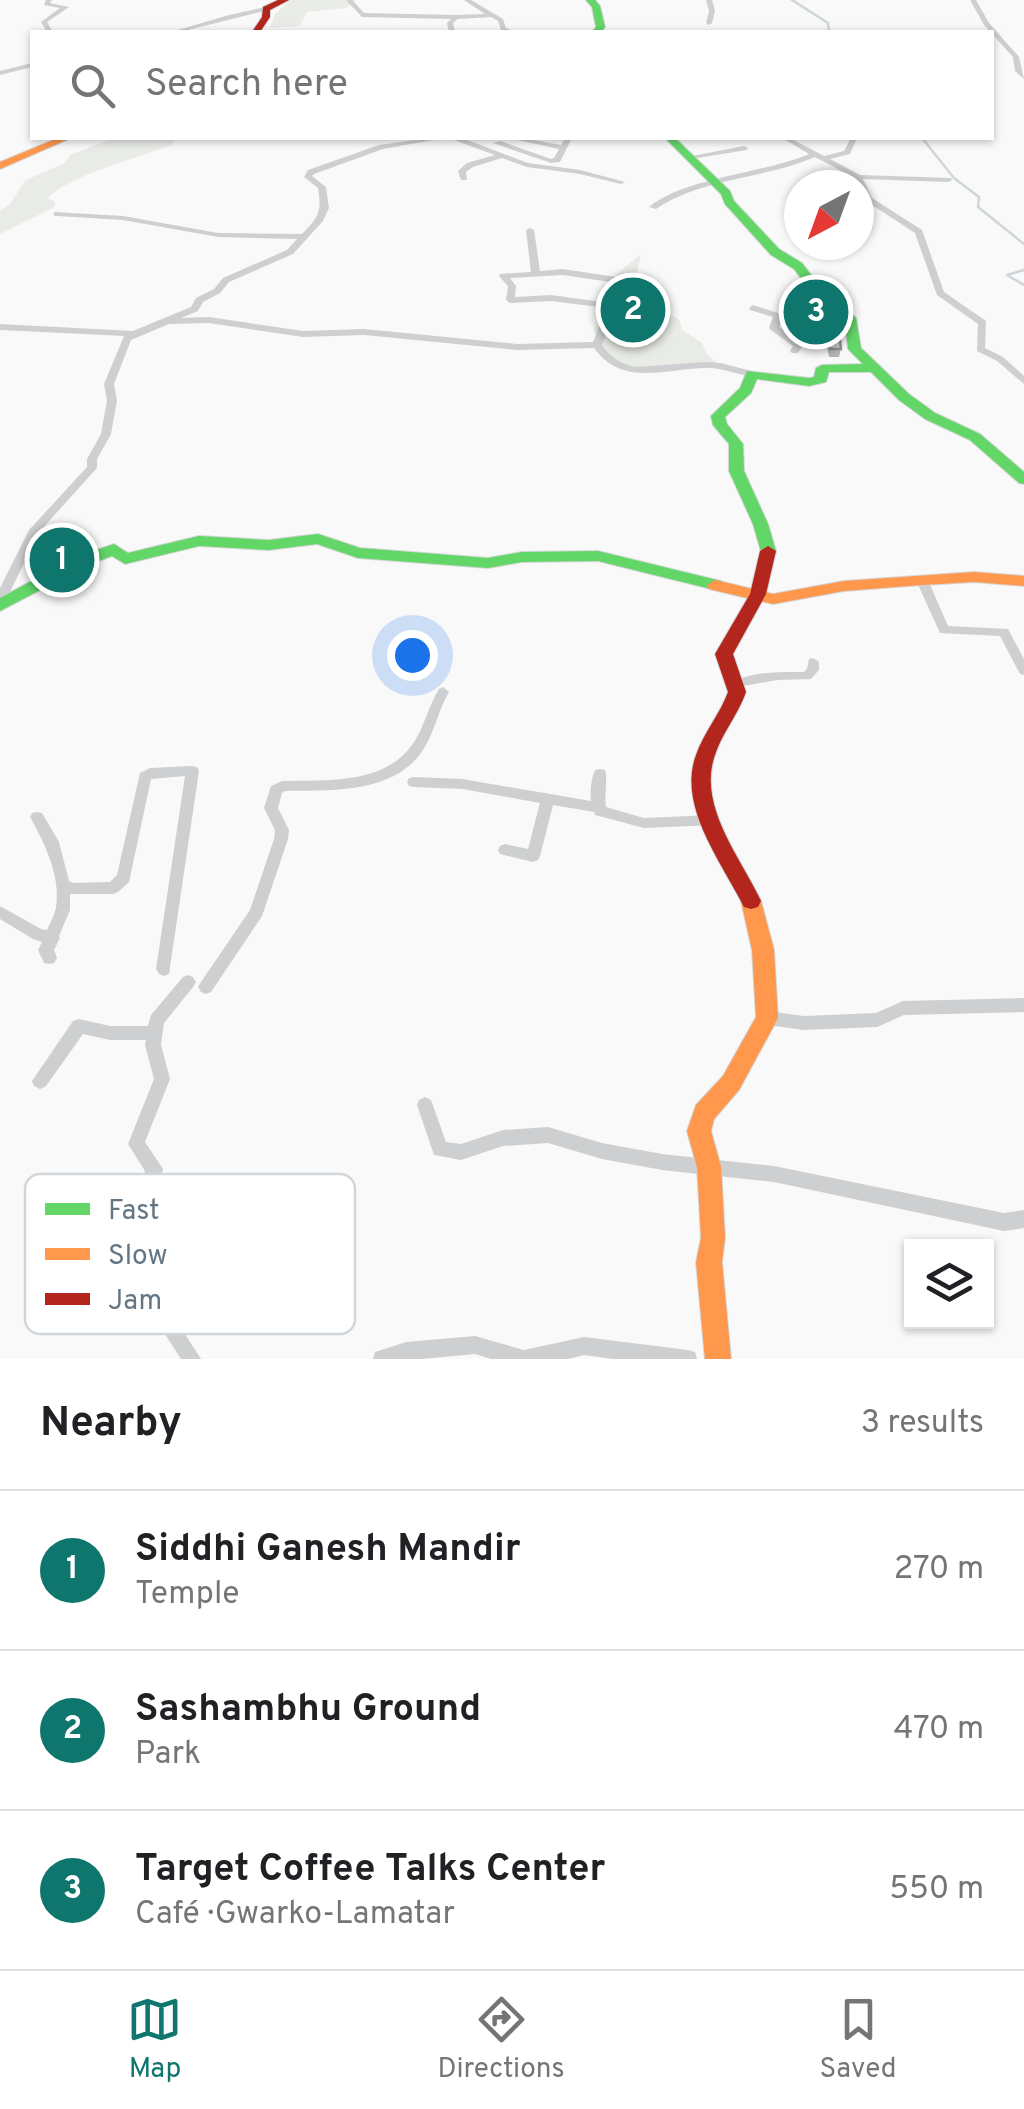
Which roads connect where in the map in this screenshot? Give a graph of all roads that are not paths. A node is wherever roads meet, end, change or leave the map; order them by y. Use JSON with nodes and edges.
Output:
{"nodes":[{"id":1,"x":49,"y":0,"type":"edge"},
{"id":2,"x":284,"y":0,"type":"edge"},
{"id":3,"x":349,"y":0,"type":"edge"},
{"id":4,"x":467,"y":0,"type":"edge"},
{"id":5,"x":590,"y":0,"type":"edge"},
{"id":6,"x":710,"y":0,"type":"edge"},
{"id":7,"x":972,"y":0,"type":"edge"},
{"id":8,"x":266,"y":8,"type":"junction"},
{"id":9,"x":492,"y":15,"type":"junction"},
{"id":10,"x":456,"y":17,"type":"junction"},
{"id":11,"x":709,"y":23,"type":"dead end"},
{"id":12,"x":45,"y":30,"type":"edge"},
{"id":13,"x":184,"y":30,"type":"edge"},
{"id":14,"x":257,"y":30,"type":"edge"},
{"id":15,"x":452,"y":30,"type":"edge"},
{"id":16,"x":506,"y":30,"type":"edge"},
{"id":17,"x":598,"y":30,"type":"edge"},
{"id":18,"x":991,"y":30,"type":"edge"},
{"id":19,"x":994,"y":33,"type":"edge"},
{"id":20,"x":30,"y":66,"type":"edge"},
{"id":21,"x":0,"y":73,"type":"edge"},
{"id":22,"x":1024,"y":76,"type":"edge"},
{"id":23,"x":61,"y":140,"type":"edge"},
{"id":24,"x":428,"y":140,"type":"edge"},
{"id":25,"x":463,"y":140,"type":"edge"},
{"id":26,"x":493,"y":140,"type":"edge"},
{"id":27,"x":523,"y":140,"type":"edge"},
{"id":28,"x":567,"y":140,"type":"edge"},
{"id":29,"x":672,"y":140,"type":"edge"},
{"id":30,"x":788,"y":140,"type":"edge"},
{"id":31,"x":853,"y":140,"type":"edge"},
{"id":32,"x":562,"y":147,"type":"junction"},
{"id":33,"x":744,"y":148,"type":"dead end"},
{"id":34,"x":516,"y":150,"type":"junction"},
{"id":35,"x":505,"y":155,"type":"junction"},
{"id":36,"x":813,"y":155,"type":"junction"},
{"id":37,"x":691,"y":157,"type":"junction"},
{"id":38,"x":826,"y":158,"type":"junction"},
{"id":39,"x":0,"y":166,"type":"edge"},
{"id":40,"x":846,"y":170,"type":"edge"},
{"id":41,"x":464,"y":178,"type":"dead end"},
{"id":42,"x":874,"y":178,"type":"edge"},
{"id":43,"x":948,"y":180,"type":"dead end"},
{"id":44,"x":621,"y":182,"type":"dead end"},
{"id":45,"x":717,"y":184,"type":"junction"},
{"id":46,"x":874,"y":206,"type":"edge"},
{"id":47,"x":653,"y":207,"type":"dead end"},
{"id":48,"x":57,"y":214,"type":"dead end"},
{"id":49,"x":530,"y":230,"type":"dead end"},
{"id":50,"x":305,"y":237,"type":"junction"},
{"id":51,"x":536,"y":274,"type":"junction"},
{"id":52,"x":614,"y":306,"type":"junction"},
{"id":53,"x":753,"y":308,"type":"dead end"},
{"id":54,"x":168,"y":322,"type":"junction"},
{"id":55,"x":0,"y":328,"type":"edge"},
{"id":56,"x":134,"y":334,"type":"junction"},
{"id":57,"x":597,"y":345,"type":"junction"},
{"id":58,"x":795,"y":351,"type":"dead end"},
{"id":59,"x":872,"y":368,"type":"junction"},
{"id":60,"x":752,"y":374,"type":"junction"},
{"id":61,"x":1024,"y":381,"type":"edge"},
{"id":62,"x":1024,"y":480,"type":"edge"},
{"id":63,"x":922,"y":580,"type":"junction"},
{"id":64,"x":1024,"y":581,"type":"edge"},
{"id":65,"x":758,"y":598,"type":"junction"},
{"id":66,"x":0,"y":602,"type":"edge"},
{"id":67,"x":813,"y":662,"type":"dead end"},
{"id":68,"x":1024,"y":671,"type":"edge"},
{"id":69,"x":738,"y":684,"type":"junction"},
{"id":70,"x":443,"y":692,"type":"dead end"},
{"id":71,"x":600,"y":774,"type":"dead end"},
{"id":72,"x":414,"y":782,"type":"dead end"},
{"id":73,"x":548,"y":799,"type":"junction"},
{"id":74,"x":597,"y":808,"type":"junction"},
{"id":75,"x":37,"y":817,"type":"dead end"},
{"id":76,"x":713,"y":820,"type":"junction"},
{"id":77,"x":506,"y":850,"type":"dead end"},
{"id":78,"x":63,"y":884,"type":"junction"},
{"id":79,"x":0,"y":912,"type":"edge"},
{"id":80,"x":53,"y":938,"type":"junction"},
{"id":81,"x":49,"y":958,"type":"dead end"},
{"id":82,"x":164,"y":969,"type":"dead end"},
{"id":83,"x":1024,"y":1004,"type":"edge"},
{"id":84,"x":767,"y":1018,"type":"junction"},
{"id":85,"x":154,"y":1033,"type":"junction"},
{"id":86,"x":40,"y":1081,"type":"dead end"},
{"id":87,"x":425,"y":1105,"type":"dead end"},
{"id":88,"x":709,"y":1168,"type":"junction"},
{"id":89,"x":153,"y":1174,"type":"edge"},
{"id":90,"x":1024,"y":1219,"type":"edge"},
{"id":91,"x":176,"y":1334,"type":"edge"},
{"id":92,"x":192,"y":1359,"type":"edge"},
{"id":93,"x":382,"y":1359,"type":"edge"},
{"id":94,"x":688,"y":1359,"type":"edge"},
{"id":95,"x":718,"y":1359,"type":"edge"}],
"edges":[{"from":1,"to":12,"type":"street"},
{"from":2,"to":8,"type":"street"},
{"from":3,"to":10,"type":"street"},
{"from":4,"to":9,"type":"street"},
{"from":5,"to":17,"type":"street"},
{"from":6,"to":11,"type":"street"},
{"from":7,"to":18,"type":"street"},
{"from":8,"to":13,"type":"street"},
{"from":8,"to":14,"type":"street"},
{"from":9,"to":10,"type":"street"},
{"from":9,"to":16,"type":"street"},
{"from":10,"to":15,"type":"street"},
{"from":19,"to":22,"type":"street"},
{"from":20,"to":21,"type":"street"},
{"from":23,"to":39,"type":"street"},
{"from":24,"to":50,"type":"street"},
{"from":25,"to":35,"type":"street"},
{"from":26,"to":34,"type":"street"},
{"from":27,"to":32,"type":"street"},
{"from":28,"to":32,"type":"street"},
{"from":29,"to":37,"type":"street"},
{"from":30,"to":36,"type":"street"},
{"from":31,"to":38,"type":"street"},
{"from":32,"to":34,"type":"street"},
{"from":33,"to":37,"type":"street"},
{"from":34,"to":35,"type":"street"},
{"from":35,"to":41,"type":"street"},
{"from":35,"to":44,"type":"street"},
{"from":36,"to":38,"type":"street"},
{"from":36,"to":45,"type":"street"},
{"from":37,"to":45,"type":"street"},
{"from":38,"to":40,"type":"street"},
{"from":42,"to":43,"type":"street"},
{"from":45,"to":47,"type":"street"},
{"from":45,"to":59,"type":"street"},
{"from":46,"to":61,"type":"street"},
{"from":48,"to":50,"type":"street"},
{"from":49,"to":51,"type":"street"},
{"from":50,"to":54,"type":"street"},
{"from":51,"to":52,"type":"street"},
{"from":51,"to":52,"type":"street"},
{"from":52,"to":57,"type":"street"},
{"from":53,"to":58,"type":"street"},
{"from":54,"to":56,"type":"street"},
{"from":54,"to":57,"type":"street"},
{"from":55,"to":56,"type":"street"},
{"from":56,"to":66,"type":"street"},
{"from":57,"to":60,"type":"street"},
{"from":59,"to":60,"type":"street"},
{"from":59,"to":62,"type":"street"},
{"from":60,"to":65,"type":"street"},
{"from":63,"to":64,"type":"street"},
{"from":63,"to":65,"type":"street"},
{"from":63,"to":68,"type":"street"},
{"from":65,"to":66,"type":"street"},
{"from":65,"to":69,"type":"street"},
{"from":67,"to":69,"type":"street"},
{"from":69,"to":76,"type":"street"},
{"from":70,"to":85,"type":"street"},
{"from":71,"to":74,"type":"street"},
{"from":72,"to":73,"type":"street"},
{"from":73,"to":74,"type":"street"},
{"from":73,"to":77,"type":"street"},
{"from":74,"to":76,"type":"street"},
{"from":75,"to":78,"type":"street"},
{"from":76,"to":84,"type":"street"},
{"from":78,"to":80,"type":"street"},
{"from":78,"to":82,"type":"street"},
{"from":79,"to":80,"type":"street"},
{"from":80,"to":81,"type":"street"},
{"from":83,"to":84,"type":"street"},
{"from":84,"to":88,"type":"street"},
{"from":85,"to":86,"type":"street"},
{"from":85,"to":89,"type":"street"},
{"from":87,"to":88,"type":"street"},
{"from":88,"to":90,"type":"street"},
{"from":88,"to":95,"type":"street"},
{"from":91,"to":92,"type":"street"},
{"from":93,"to":94,"type":"street"}]}
